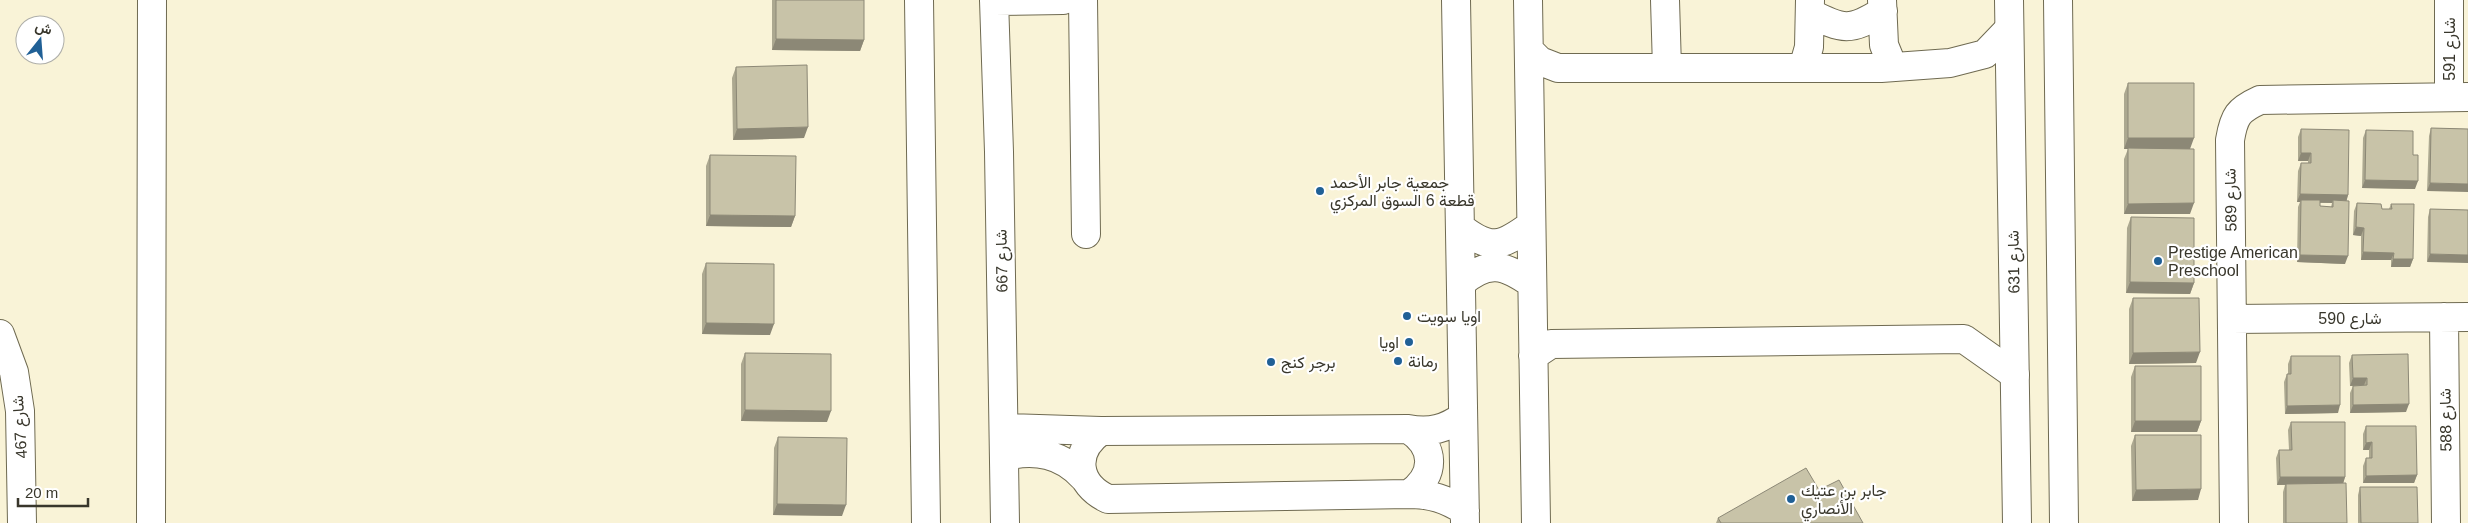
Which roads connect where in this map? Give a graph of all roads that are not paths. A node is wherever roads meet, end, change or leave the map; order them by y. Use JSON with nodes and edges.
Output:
{"nodes":[{"id":1,"x":152,"y":0,"type":"edge"},
{"id":2,"x":919,"y":0,"type":"edge"},
{"id":3,"x":994,"y":0,"type":"edge"},
{"id":4,"x":1063,"y":0,"type":"edge"},
{"id":5,"x":1083,"y":0,"type":"edge"},
{"id":6,"x":1456,"y":0,"type":"edge"},
{"id":7,"x":1528,"y":0,"type":"edge"},
{"id":8,"x":1665,"y":0,"type":"edge"},
{"id":9,"x":2009,"y":0,"type":"edge"},
{"id":10,"x":2058,"y":0,"type":"edge"},
{"id":11,"x":2448,"y":0,"type":"edge"},
{"id":12,"x":1882,"y":5,"type":"edge"},
{"id":13,"x":1810,"y":6,"type":"edge"},
{"id":14,"x":2009,"y":28,"type":"junction"},
{"id":15,"x":1529,"y":50,"type":"junction"},
{"id":16,"x":1893,"y":67,"type":"junction"},
{"id":17,"x":1667,"y":68,"type":"junction"},
{"id":18,"x":1803,"y":68,"type":"junction"},
{"id":19,"x":2458,"y":97,"type":"edge"},
{"id":20,"x":1531,"y":225,"type":"junction"},
{"id":21,"x":1460,"y":227,"type":"junction"},
{"id":22,"x":1086,"y":234,"type":"dead end"},
{"id":23,"x":1461,"y":283,"type":"junction"},
{"id":24,"x":1532,"y":284,"type":"junction"},
{"id":25,"x":2456,"y":317,"type":"edge"},
{"id":26,"x":2232,"y":319,"type":"junction"},
{"id":27,"x":0,"y":334,"type":"edge"},
{"id":28,"x":1533,"y":356,"type":"junction"},
{"id":29,"x":2014,"y":375,"type":"junction"},
{"id":30,"x":1463,"y":416,"type":"junction"},
{"id":31,"x":1004,"y":428,"type":"junction"},
{"id":32,"x":1408,"y":429,"type":"junction"},
{"id":33,"x":1101,"y":431,"type":"junction"},
{"id":34,"x":1005,"y":456,"type":"junction"},
{"id":35,"x":1083,"y":477,"type":"junction"},
{"id":36,"x":1410,"y":494,"type":"junction"},
{"id":37,"x":1465,"y":517,"type":"edge"},
{"id":38,"x":22,"y":523,"type":"edge"},
{"id":39,"x":151,"y":523,"type":"edge"},
{"id":40,"x":926,"y":523,"type":"edge"},
{"id":41,"x":1005,"y":523,"type":"edge"},
{"id":42,"x":1536,"y":523,"type":"edge"},
{"id":43,"x":2017,"y":523,"type":"edge"},
{"id":44,"x":2064,"y":523,"type":"edge"},
{"id":45,"x":2234,"y":523,"type":"edge"},
{"id":46,"x":2446,"y":523,"type":"edge"}],
"edges":[{"from":1,"to":39,"type":"street"},
{"from":2,"to":40,"type":"street"},
{"from":3,"to":4,"type":"street"},
{"from":3,"to":31,"type":"street","name":"شارع 667"},
{"from":5,"to":22,"type":"street"},
{"from":6,"to":21,"type":"street"},
{"from":7,"to":15,"type":"street"},
{"from":8,"to":17,"type":"street"},
{"from":9,"to":14,"type":"street","name":"شارع 631"},
{"from":10,"to":44,"type":"street"},
{"from":11,"to":19,"type":"street","name":"شارع 591"},
{"from":12,"to":13,"type":"street"},
{"from":12,"to":16,"type":"street"},
{"from":13,"to":18,"type":"street"},
{"from":14,"to":16,"type":"street"},
{"from":14,"to":29,"type":"street","name":"شارع 631"},
{"from":15,"to":17,"type":"street"},
{"from":15,"to":20,"type":"street"},
{"from":16,"to":18,"type":"street"},
{"from":17,"to":18,"type":"street"},
{"from":19,"to":26,"type":"street","name":"شارع 589"},
{"from":20,"to":21,"type":"street"},
{"from":20,"to":24,"type":"street"},
{"from":21,"to":23,"type":"street"},
{"from":23,"to":24,"type":"street"},
{"from":23,"to":30,"type":"street"},
{"from":24,"to":28,"type":"street"},
{"from":25,"to":26,"type":"street","name":"شارع 590"},
{"from":25,"to":46,"type":"street","name":"شارع 588"},
{"from":26,"to":45,"type":"street","name":"شارع 589"},
{"from":27,"to":38,"type":"street","name":"شارع 467"},
{"from":28,"to":29,"type":"street"},
{"from":28,"to":42,"type":"street"},
{"from":29,"to":43,"type":"street","name":"شارع 631"},
{"from":30,"to":32,"type":"street"},
{"from":30,"to":37,"type":"street"},
{"from":31,"to":33,"type":"street"},
{"from":31,"to":34,"type":"street","name":"شارع 667"},
{"from":32,"to":33,"type":"street"},
{"from":32,"to":36,"type":"street"},
{"from":33,"to":35,"type":"street"},
{"from":34,"to":35,"type":"street"},
{"from":34,"to":41,"type":"street","name":"شارع 667"},
{"from":35,"to":36,"type":"street"},
{"from":36,"to":37,"type":"street"}]}
